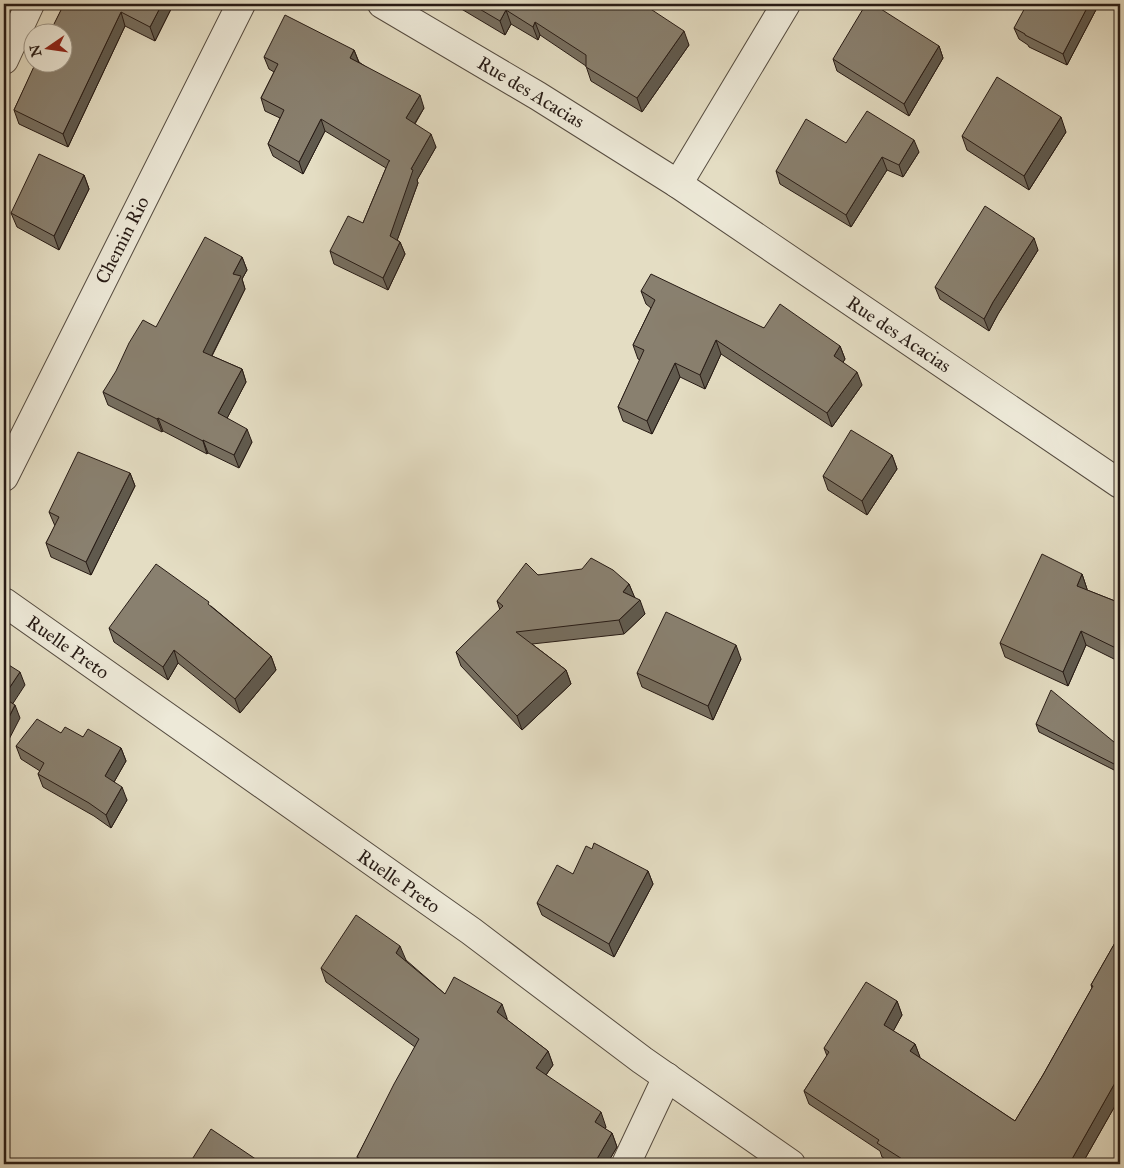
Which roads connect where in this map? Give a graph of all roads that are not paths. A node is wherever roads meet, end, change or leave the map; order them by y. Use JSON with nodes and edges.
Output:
{"nodes":[{"id":1,"x":30,"y":4,"type":"edge"},
{"id":2,"x":241,"y":4,"type":"edge"},
{"id":3,"x":382,"y":4,"type":"edge"},
{"id":4,"x":786,"y":4,"type":"edge"},
{"id":5,"x":4,"y":60,"type":"edge"},
{"id":6,"x":678,"y":184,"type":"junction"},
{"id":7,"x":4,"y":477,"type":"edge"},
{"id":8,"x":1120,"y":484,"type":"edge"},
{"id":9,"x":4,"y":602,"type":"edge"},
{"id":10,"x":667,"y":1077,"type":"junction"},
{"id":11,"x":626,"y":1164,"type":"edge"},
{"id":12,"x":791,"y":1164,"type":"edge"}],
"edges":[{"from":1,"to":5,"type":"street"},
{"from":2,"to":7,"type":"street","name":"Chemin Rio"},
{"from":3,"to":6,"type":"street","name":"Rue des Acacias"},
{"from":4,"to":6,"type":"street"},
{"from":6,"to":8,"type":"street","name":"Rue des Acacias"},
{"from":9,"to":10,"type":"street","name":"Ruelle Preto"},
{"from":10,"to":11,"type":"street"},
{"from":10,"to":12,"type":"street","name":"Ruelle Preto"}]}
